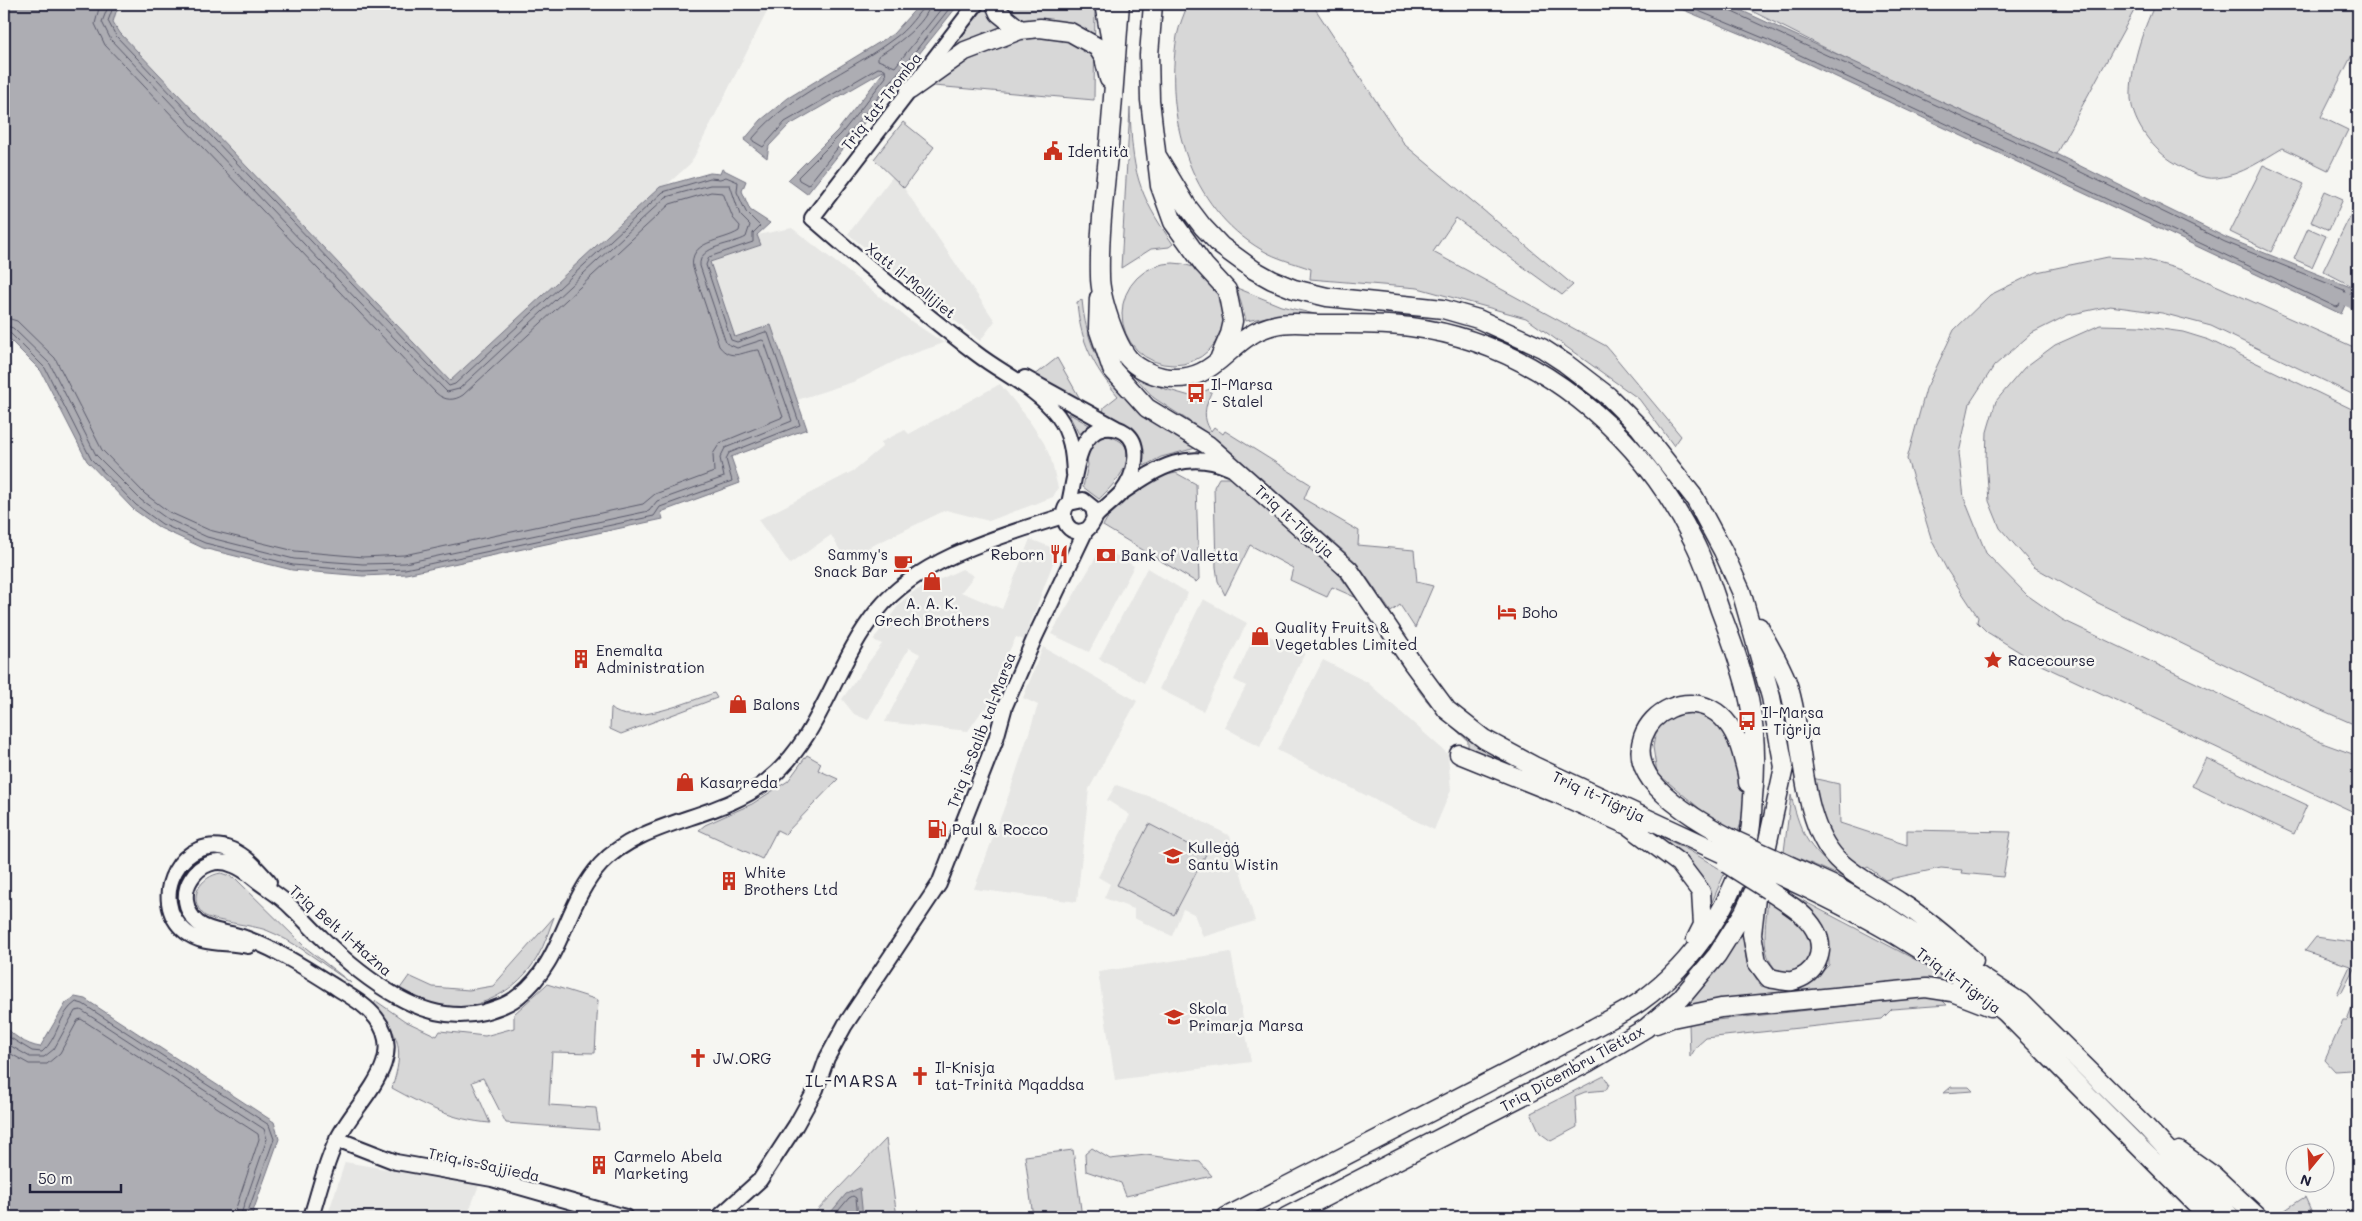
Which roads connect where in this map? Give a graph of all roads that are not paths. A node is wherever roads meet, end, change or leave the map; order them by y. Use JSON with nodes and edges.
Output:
{"nodes":[{"id":1,"x":976,"y":4,"type":"edge"},
{"id":2,"x":995,"y":4,"type":"edge"},
{"id":3,"x":1104,"y":4,"type":"edge"},
{"id":4,"x":1120,"y":4,"type":"edge"},
{"id":5,"x":1153,"y":4,"type":"edge"},
{"id":6,"x":1020,"y":30,"type":"junction"},
{"id":7,"x":1115,"y":64,"type":"junction"},
{"id":8,"x":910,"y":90,"type":"junction"},
{"id":9,"x":1113,"y":101,"type":"junction"},
{"id":10,"x":1158,"y":156,"type":"junction"},
{"id":11,"x":812,"y":218,"type":"joint"},
{"id":12,"x":1099,"y":280,"type":"junction"},
{"id":13,"x":1219,"y":360,"type":"junction"},
{"id":14,"x":992,"y":365,"type":"junction"},
{"id":15,"x":1118,"y":429,"type":"junction"},
{"id":16,"x":1074,"y":474,"type":"junction"},
{"id":17,"x":1244,"y":475,"type":"junction"},
{"id":18,"x":1124,"y":491,"type":"junction"},
{"id":19,"x":1069,"y":503,"type":"junction"},
{"id":20,"x":1063,"y":516,"type":"junction"},
{"id":21,"x":1095,"y":518,"type":"junction"},
{"id":22,"x":1081,"y":530,"type":"junction"},
{"id":23,"x":1741,"y":591,"type":"junction"},
{"id":24,"x":1459,"y":754,"type":"dead end"},
{"id":25,"x":1741,"y":838,"type":"junction"},
{"id":26,"x":1771,"y":876,"type":"junction"},
{"id":27,"x":1682,"y":966,"type":"junction"},
{"id":28,"x":2020,"y":1002,"type":"junction"},
{"id":29,"x":2006,"y":1013,"type":"junction"},
{"id":30,"x":1646,"y":1028,"type":"junction"},
{"id":31,"x":2146,"y":1127,"type":"junction"},
{"id":32,"x":337,"y":1139,"type":"junction"},
{"id":33,"x":2177,"y":1188,"type":"junction"},
{"id":34,"x":310,"y":1217,"type":"edge"},
{"id":35,"x":625,"y":1217,"type":"edge"},
{"id":36,"x":719,"y":1217,"type":"edge"},
{"id":37,"x":1226,"y":1217,"type":"edge"},
{"id":38,"x":1286,"y":1217,"type":"edge"},
{"id":39,"x":2196,"y":1217,"type":"edge"},
{"id":40,"x":2208,"y":1217,"type":"edge"},
{"id":41,"x":2231,"y":1217,"type":"edge"},
{"id":42,"x":2258,"y":1217,"type":"edge"}],
"edges":[{"from":1,"to":8,"type":"street","name":"Triq tat-Tromba"},
{"from":2,"to":6,"type":"highway"},
{"from":3,"to":7,"type":"highway"},
{"from":4,"to":7,"type":"highway"},
{"from":5,"to":10,"type":"highway"},
{"from":6,"to":8,"type":"highway"},
{"from":6,"to":9,"type":"highway"},
{"from":7,"to":9,"type":"highway"},
{"from":8,"to":11,"type":"street","name":"Triq tat-Tromba"},
{"from":9,"to":12,"type":"highway","name":"Triq it-Tiġrija"},
{"from":10,"to":13,"type":"highway"},
{"from":10,"to":23,"type":"highway","name":"Triq Diċembru Tlettax"},
{"from":11,"to":14,"type":"street","name":"Xatt il-Mollijiet"},
{"from":12,"to":13,"type":"highway","name":"Triq Diċembru Tlettax"},
{"from":12,"to":17,"type":"highway","name":"Triq it-Tiġrija"},
{"from":13,"to":25,"type":"highway","name":"Triq Diċembru Tlettax"},
{"from":14,"to":15,"type":"street","name":"Triq is-Salib tal-Marsa"},
{"from":14,"to":16,"type":"street"},
{"from":15,"to":16,"type":"street"},
{"from":15,"to":18,"type":"street","name":"Triq is-Salib tal-Marsa"},
{"from":16,"to":19,"type":"street"},
{"from":17,"to":18,"type":"street"},
{"from":17,"to":26,"type":"highway","name":"Triq it-Tiġrija","bridge":true},
{"from":18,"to":21,"type":"street","name":"Triq is-Salib tal-Marsa"},
{"from":19,"to":20,"type":"street"},
{"from":19,"to":21,"type":"street"},
{"from":20,"to":22,"type":"street"},
{"from":20,"to":32,"type":"street","name":"Triq Belt il-Ħażna"},
{"from":21,"to":22,"type":"street","name":"Triq is-Salib tal-Marsa"},
{"from":22,"to":36,"type":"street","name":"Triq is-Salib tal-Marsa"},
{"from":23,"to":26,"type":"highway","name":"Triq Diċembru Tlettax"},
{"from":23,"to":28,"type":"highway"},
{"from":24,"to":27,"type":"highway"},
{"from":25,"to":25,"type":"highway","name":"Triq it-Tiġrija"},
{"from":25,"to":26,"type":"highway","name":"Triq it-Tiġrija","bridge":true},
{"from":25,"to":27,"type":"highway","name":"Triq Diċembru Tlettax"},
{"from":26,"to":26,"type":"highway"},
{"from":26,"to":28,"type":"highway","name":"Triq it-Tiġrija"},
{"from":26,"to":29,"type":"highway","name":"Triq it-Tiġrija"},
{"from":26,"to":30,"type":"highway","name":"Triq Diċembru Tlettax"},
{"from":27,"to":37,"type":"highway","name":"Triq Diċembru Tlettax"},
{"from":28,"to":31,"type":"highway","name":"Triq it-Tiġrija"},
{"from":29,"to":30,"type":"highway"},
{"from":29,"to":33,"type":"highway","name":"Triq it-Tiġrija"},
{"from":30,"to":38,"type":"highway","name":"Triq Diċembru Tlettax"},
{"from":31,"to":41,"type":"highway","name":"Triq it-Tiġrija"},
{"from":31,"to":42,"type":"highway"},
{"from":32,"to":34,"type":"street","name":"Triq Belt il-Ħażna"},
{"from":32,"to":35,"type":"street","name":"Triq is-Sajjieda"},
{"from":33,"to":39,"type":"highway"},
{"from":33,"to":40,"type":"highway","name":"Triq it-Tiġrija"}]}
